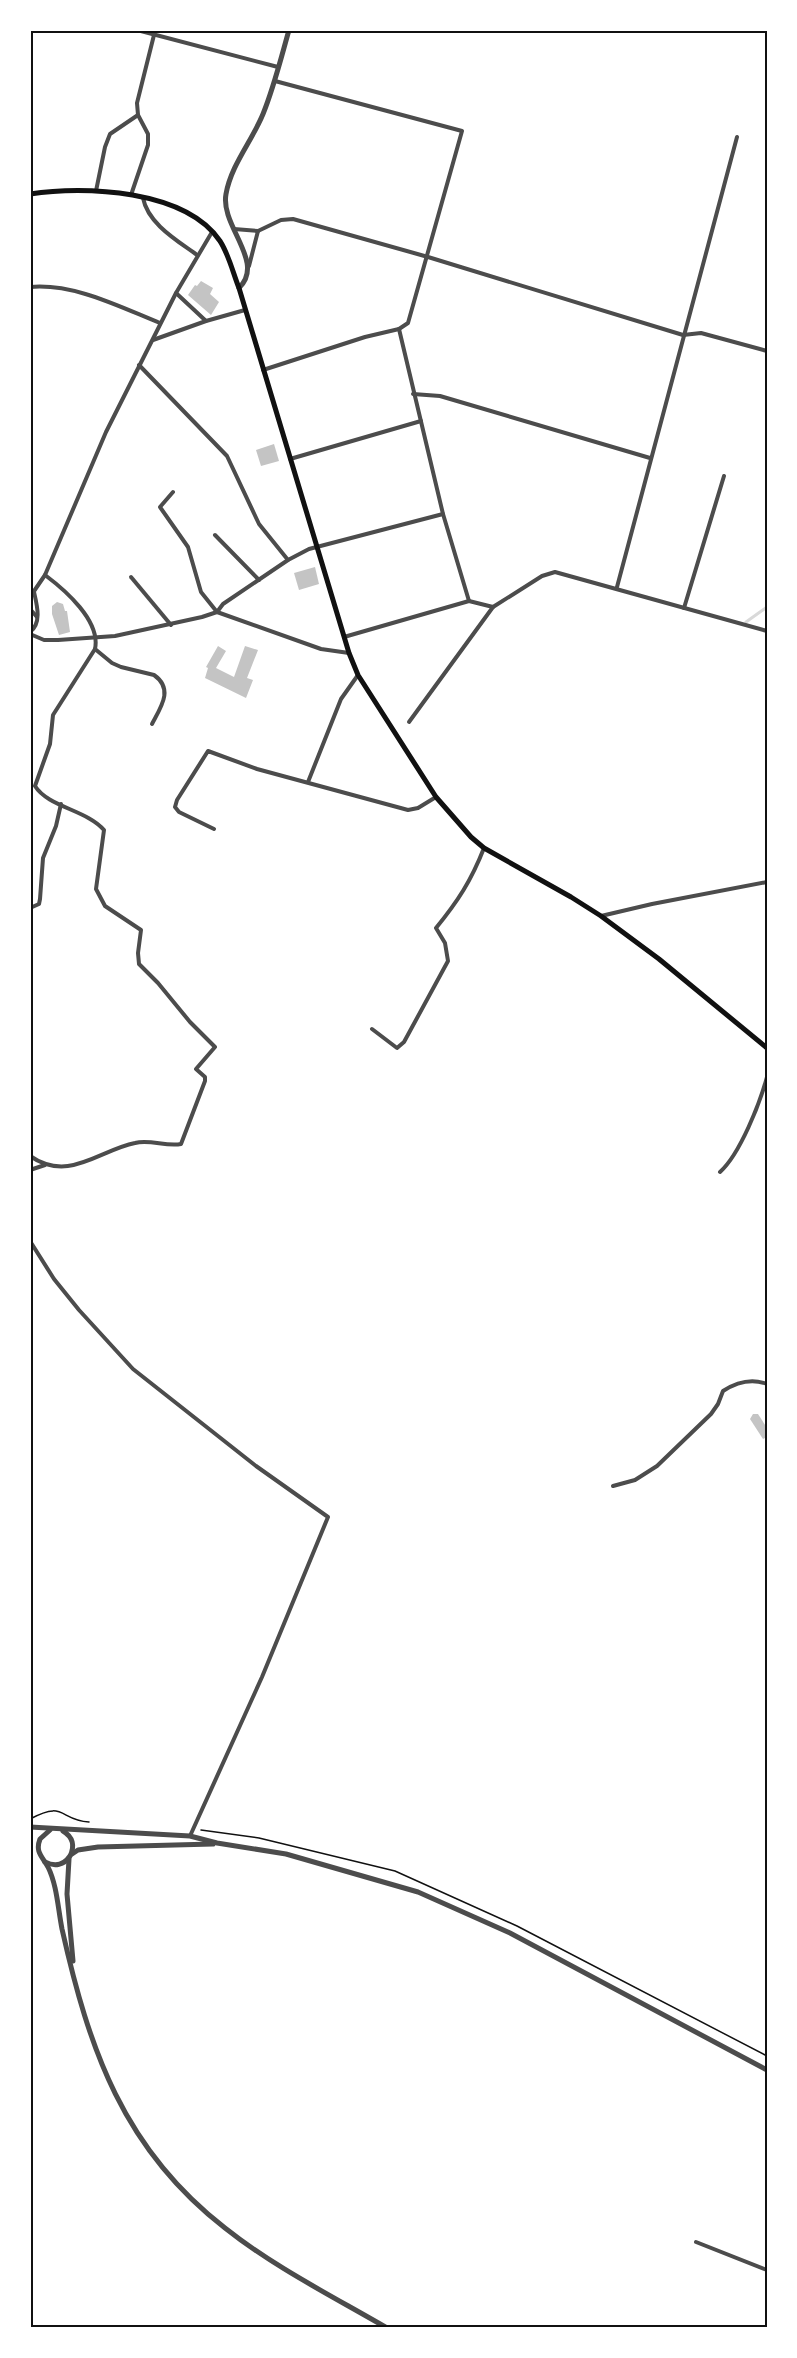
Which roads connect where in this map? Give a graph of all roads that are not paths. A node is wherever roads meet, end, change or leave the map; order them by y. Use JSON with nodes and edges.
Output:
{"nodes":[{"id":1,"x":137,"y":30,"type":"edge"},
{"id":2,"x":289,"y":30,"type":"edge"},
{"id":3,"x":154,"y":34,"type":"junction"},
{"id":4,"x":278,"y":67,"type":"junction"},
{"id":5,"x":275,"y":81,"type":"junction"},
{"id":6,"x":138,"y":115,"type":"junction"},
{"id":7,"x":737,"y":137,"type":"dead end"},
{"id":8,"x":96,"y":191,"type":"junction"},
{"id":9,"x":30,"y":194,"type":"edge"},
{"id":10,"x":131,"y":195,"type":"junction"},
{"id":11,"x":143,"y":197,"type":"junction"},
{"id":12,"x":234,"y":229,"type":"junction"},
{"id":13,"x":258,"y":231,"type":"junction"},
{"id":14,"x":212,"y":232,"type":"junction"},
{"id":15,"x":197,"y":255,"type":"junction"},
{"id":16,"x":428,"y":256,"type":"junction"},
{"id":17,"x":249,"y":267,"type":"junction"},
{"id":18,"x":30,"y":287,"type":"edge"},
{"id":19,"x":239,"y":288,"type":"junction"},
{"id":20,"x":176,"y":293,"type":"junction"},
{"id":21,"x":245,"y":310,"type":"junction"},
{"id":22,"x":206,"y":321,"type":"junction"},
{"id":23,"x":160,"y":323,"type":"junction"},
{"id":24,"x":399,"y":329,"type":"junction"},
{"id":25,"x":683,"y":335,"type":"junction"},
{"id":26,"x":152,"y":341,"type":"junction"},
{"id":27,"x":767,"y":351,"type":"edge"},
{"id":28,"x":139,"y":365,"type":"junction"},
{"id":29,"x":263,"y":370,"type":"junction"},
{"id":30,"x":413,"y":394,"type":"junction"},
{"id":31,"x":421,"y":421,"type":"junction"},
{"id":32,"x":650,"y":458,"type":"junction"},
{"id":33,"x":290,"y":459,"type":"junction"},
{"id":34,"x":724,"y":476,"type":"dead end"},
{"id":35,"x":173,"y":492,"type":"dead end"},
{"id":36,"x":443,"y":514,"type":"junction"},
{"id":37,"x":215,"y":535,"type":"dead end"},
{"id":38,"x":317,"y":547,"type":"junction"},
{"id":39,"x":288,"y":560,"type":"junction"},
{"id":40,"x":45,"y":574,"type":"junction"},
{"id":41,"x":131,"y":577,"type":"dead end"},
{"id":42,"x":259,"y":580,"type":"junction"},
{"id":43,"x":617,"y":587,"type":"junction"},
{"id":44,"x":34,"y":592,"type":"junction"},
{"id":45,"x":30,"y":597,"type":"edge"},
{"id":46,"x":469,"y":601,"type":"junction"},
{"id":47,"x":493,"y":607,"type":"junction"},
{"id":48,"x":684,"y":608,"type":"junction"},
{"id":49,"x":30,"y":609,"type":"edge"},
{"id":50,"x":217,"y":612,"type":"junction"},
{"id":51,"x":38,"y":620,"type":"junction"},
{"id":52,"x":171,"y":625,"type":"junction"},
{"id":53,"x":767,"y":631,"type":"edge"},
{"id":54,"x":30,"y":633,"type":"edge"},
{"id":55,"x":37,"y":637,"type":"junction"},
{"id":56,"x":344,"y":637,"type":"junction"},
{"id":57,"x":98,"y":638,"type":"junction"},
{"id":58,"x":95,"y":649,"type":"junction"},
{"id":59,"x":349,"y":653,"type":"junction"},
{"id":60,"x":358,"y":675,"type":"junction"},
{"id":61,"x":409,"y":722,"type":"dead end"},
{"id":62,"x":152,"y":724,"type":"dead end"},
{"id":63,"x":308,"y":782,"type":"junction"},
{"id":64,"x":436,"y":797,"type":"junction"},
{"id":65,"x":60,"y":804,"type":"junction"},
{"id":66,"x":214,"y":829,"type":"dead end"},
{"id":67,"x":484,"y":848,"type":"junction"},
{"id":68,"x":767,"y":882,"type":"edge"},
{"id":69,"x":30,"y":908,"type":"edge"},
{"id":70,"x":601,"y":916,"type":"junction"},
{"id":71,"x":372,"y":1029,"type":"dead end"},
{"id":72,"x":767,"y":1048,"type":"edge"},
{"id":73,"x":767,"y":1077,"type":"edge"},
{"id":74,"x":30,"y":1156,"type":"edge"},
{"id":75,"x":45,"y":1165,"type":"junction"},
{"id":76,"x":30,"y":1170,"type":"edge"},
{"id":77,"x":720,"y":1172,"type":"dead end"},
{"id":78,"x":30,"y":1241,"type":"edge"},
{"id":79,"x":767,"y":1384,"type":"edge"},
{"id":80,"x":613,"y":1486,"type":"dead end"},
{"id":81,"x":30,"y":1827,"type":"edge"},
{"id":82,"x":50,"y":1830,"type":"junction"},
{"id":83,"x":62,"y":1830,"type":"junction"},
{"id":84,"x":190,"y":1836,"type":"junction"},
{"id":85,"x":217,"y":1844,"type":"junction"},
{"id":86,"x":30,"y":1850,"type":"edge"},
{"id":87,"x":38,"y":1852,"type":"junction"},
{"id":88,"x":70,"y":1856,"type":"junction"},
{"id":89,"x":44,"y":1861,"type":"junction"},
{"id":90,"x":73,"y":1969,"type":"junction"},
{"id":91,"x":767,"y":2070,"type":"edge"},
{"id":92,"x":696,"y":2242,"type":"dead end"},
{"id":93,"x":767,"y":2270,"type":"edge"},
{"id":94,"x":387,"y":2328,"type":"edge"}],
"edges":[{"from":1,"to":3,"type":"street"},
{"from":2,"to":4,"type":"street"},
{"from":3,"to":4,"type":"street"},
{"from":3,"to":6,"type":"street"},
{"from":4,"to":5,"type":"street"},
{"from":5,"to":12,"type":"street"},
{"from":5,"to":16,"type":"street"},
{"from":6,"to":8,"type":"street"},
{"from":6,"to":10,"type":"street"},
{"from":7,"to":25,"type":"street"},
{"from":8,"to":9,"type":"main road"},
{"from":8,"to":10,"type":"main road"},
{"from":10,"to":11,"type":"main road"},
{"from":11,"to":14,"type":"main road"},
{"from":11,"to":15,"type":"street"},
{"from":12,"to":13,"type":"street"},
{"from":12,"to":17,"type":"street"},
{"from":13,"to":16,"type":"street"},
{"from":13,"to":17,"type":"street"},
{"from":14,"to":15,"type":"street"},
{"from":14,"to":19,"type":"main road"},
{"from":15,"to":20,"type":"street"},
{"from":16,"to":24,"type":"street"},
{"from":16,"to":25,"type":"street"},
{"from":17,"to":19,"type":"street"},
{"from":18,"to":23,"type":"street"},
{"from":19,"to":21,"type":"main road"},
{"from":20,"to":22,"type":"street"},
{"from":20,"to":23,"type":"street"},
{"from":21,"to":22,"type":"street"},
{"from":21,"to":29,"type":"main road"},
{"from":22,"to":26,"type":"street"},
{"from":23,"to":26,"type":"street"},
{"from":24,"to":29,"type":"street"},
{"from":24,"to":30,"type":"street"},
{"from":25,"to":27,"type":"street"},
{"from":25,"to":32,"type":"street"},
{"from":26,"to":28,"type":"street"},
{"from":28,"to":39,"type":"street"},
{"from":28,"to":40,"type":"street"},
{"from":29,"to":33,"type":"main road"},
{"from":30,"to":31,"type":"street"},
{"from":30,"to":32,"type":"street"},
{"from":31,"to":33,"type":"street"},
{"from":31,"to":36,"type":"street"},
{"from":32,"to":43,"type":"street"},
{"from":33,"to":38,"type":"main road"},
{"from":34,"to":48,"type":"street"},
{"from":35,"to":50,"type":"street"},
{"from":36,"to":38,"type":"street"},
{"from":36,"to":46,"type":"street"},
{"from":37,"to":42,"type":"street"},
{"from":38,"to":39,"type":"street"},
{"from":38,"to":56,"type":"main road"},
{"from":39,"to":42,"type":"street"},
{"from":40,"to":44,"type":"street"},
{"from":40,"to":57,"type":"street"},
{"from":41,"to":52,"type":"street"},
{"from":42,"to":50,"type":"street"},
{"from":43,"to":47,"type":"street"},
{"from":43,"to":48,"type":"street"},
{"from":44,"to":45,"type":"street"},
{"from":44,"to":51,"type":"street"},
{"from":46,"to":47,"type":"street"},
{"from":46,"to":56,"type":"street"},
{"from":47,"to":61,"type":"street"},
{"from":48,"to":53,"type":"street"},
{"from":49,"to":51,"type":"street"},
{"from":50,"to":52,"type":"street"},
{"from":50,"to":59,"type":"street"},
{"from":51,"to":54,"type":"street"},
{"from":51,"to":55,"type":"street"},
{"from":52,"to":57,"type":"street"},
{"from":54,"to":55,"type":"street"},
{"from":55,"to":57,"type":"street"},
{"from":56,"to":59,"type":"main road"},
{"from":57,"to":58,"type":"street"},
{"from":58,"to":62,"type":"street"},
{"from":58,"to":65,"type":"street"},
{"from":59,"to":60,"type":"main road"},
{"from":60,"to":63,"type":"street"},
{"from":60,"to":64,"type":"main road"},
{"from":63,"to":64,"type":"street"},
{"from":63,"to":66,"type":"street"},
{"from":64,"to":67,"type":"main road"},
{"from":65,"to":69,"type":"street"},
{"from":65,"to":75,"type":"street"},
{"from":67,"to":70,"type":"main road"},
{"from":67,"to":71,"type":"street"},
{"from":68,"to":70,"type":"street"},
{"from":70,"to":72,"type":"main road"},
{"from":73,"to":77,"type":"street"},
{"from":74,"to":75,"type":"street"},
{"from":75,"to":76,"type":"street"},
{"from":78,"to":84,"type":"street"},
{"from":79,"to":80,"type":"street"},
{"from":81,"to":82,"type":"street"},
{"from":82,"to":83,"type":"street"},
{"from":82,"to":87,"type":"street"},
{"from":83,"to":84,"type":"street"},
{"from":83,"to":88,"type":"street"},
{"from":84,"to":85,"type":"street"},
{"from":85,"to":88,"type":"street"},
{"from":85,"to":91,"type":"street"},
{"from":86,"to":87,"type":"street"},
{"from":87,"to":89,"type":"street"},
{"from":88,"to":89,"type":"street"},
{"from":88,"to":90,"type":"street"},
{"from":89,"to":90,"type":"street"},
{"from":90,"to":94,"type":"street"},
{"from":92,"to":93,"type":"street"}]}
